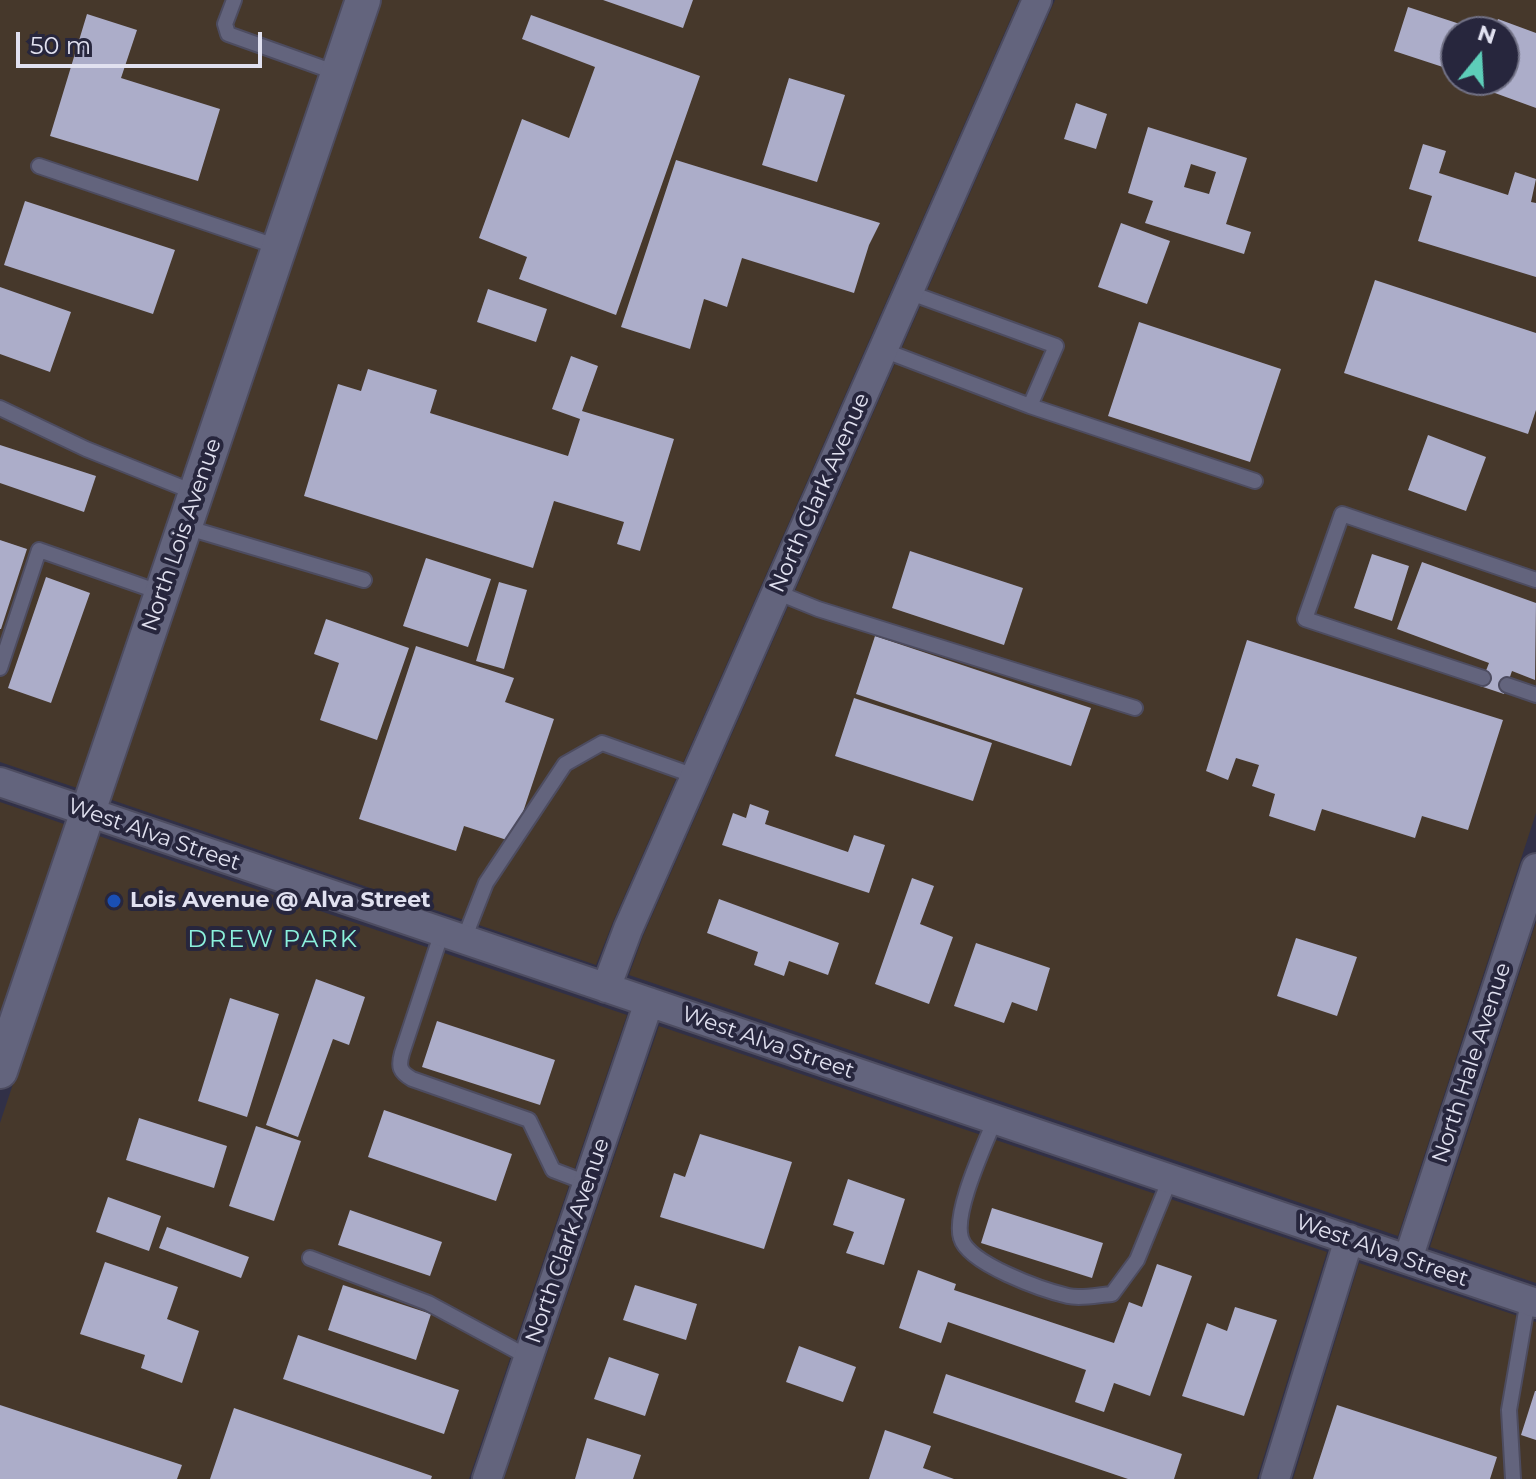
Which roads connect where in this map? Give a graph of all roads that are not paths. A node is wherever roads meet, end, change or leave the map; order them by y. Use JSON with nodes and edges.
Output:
{"nodes":[{"id":1,"x":234,"y":0,"type":"edge"},
{"id":2,"x":363,"y":0,"type":"edge"},
{"id":3,"x":1037,"y":0,"type":"edge"},
{"id":4,"x":339,"y":73,"type":"junction"},
{"id":5,"x":39,"y":166,"type":"dead end"},
{"id":6,"x":281,"y":248,"type":"junction"},
{"id":7,"x":908,"y":292,"type":"junction"},
{"id":8,"x":883,"y":350,"type":"junction"},
{"id":9,"x":1030,"y":406,"type":"junction"},
{"id":10,"x":0,"y":408,"type":"edge"},
{"id":11,"x":1255,"y":481,"type":"dead end"},
{"id":12,"x":196,"y":493,"type":"junction"},
{"id":13,"x":185,"y":527,"type":"junction"},
{"id":14,"x":364,"y":580,"type":"dead end"},
{"id":15,"x":1536,"y":580,"type":"edge"},
{"id":16,"x":776,"y":592,"type":"junction"},
{"id":17,"x":162,"y":593,"type":"junction"},
{"id":18,"x":0,"y":668,"type":"edge"},
{"id":19,"x":1483,"y":678,"type":"dead end"},
{"id":20,"x":1507,"y":685,"type":"dead end"},
{"id":21,"x":1536,"y":695,"type":"edge"},
{"id":22,"x":1135,"y":708,"type":"dead end"},
{"id":23,"x":695,"y":776,"type":"junction"},
{"id":24,"x":0,"y":782,"type":"edge"},
{"id":25,"x":86,"y":812,"type":"junction"},
{"id":26,"x":1536,"y":868,"type":"edge"},
{"id":27,"x":453,"y":936,"type":"junction"},
{"id":28,"x":606,"y":988,"type":"junction"},
{"id":29,"x":649,"y":1002,"type":"junction"},
{"id":30,"x":0,"y":1071,"type":"edge"},
{"id":31,"x":995,"y":1119,"type":"junction"},
{"id":32,"x":1170,"y":1179,"type":"junction"},
{"id":33,"x":587,"y":1183,"type":"junction"},
{"id":34,"x":1349,"y":1239,"type":"junction"},
{"id":35,"x":310,"y":1258,"type":"dead end"},
{"id":36,"x":1408,"y":1259,"type":"junction"},
{"id":37,"x":1532,"y":1301,"type":"edge"},
{"id":38,"x":528,"y":1357,"type":"junction"},
{"id":39,"x":487,"y":1479,"type":"edge"},
{"id":40,"x":1275,"y":1479,"type":"edge"},
{"id":41,"x":1513,"y":1479,"type":"edge"}],
"edges":[{"from":1,"to":4,"type":"lane"},
{"from":2,"to":4,"type":"street","name":"North Lois Avenue"},
{"from":3,"to":7,"type":"street","name":"North Clark Avenue"},
{"from":4,"to":6,"type":"street","name":"North Lois Avenue"},
{"from":5,"to":6,"type":"lane"},
{"from":6,"to":12,"type":"street","name":"North Lois Avenue"},
{"from":7,"to":8,"type":"street","name":"North Clark Avenue"},
{"from":7,"to":9,"type":"lane"},
{"from":8,"to":9,"type":"lane"},
{"from":8,"to":16,"type":"street","name":"North Clark Avenue"},
{"from":9,"to":11,"type":"lane"},
{"from":10,"to":12,"type":"lane"},
{"from":12,"to":13,"type":"street","name":"North Lois Avenue"},
{"from":13,"to":14,"type":"lane"},
{"from":13,"to":17,"type":"street","name":"North Lois Avenue"},
{"from":15,"to":19,"type":"lane"},
{"from":16,"to":22,"type":"lane"},
{"from":16,"to":23,"type":"street","name":"North Clark Avenue"},
{"from":17,"to":18,"type":"lane"},
{"from":17,"to":25,"type":"street","name":"North Lois Avenue"},
{"from":20,"to":21,"type":"lane"},
{"from":23,"to":27,"type":"lane"},
{"from":23,"to":28,"type":"street","name":"North Clark Avenue"},
{"from":24,"to":25,"type":"street","name":"West Alva Street"},
{"from":25,"to":27,"type":"street","name":"West Alva Street"},
{"from":25,"to":30,"type":"street","name":"North Lois Avenue"},
{"from":26,"to":36,"type":"street","name":"North Hale Avenue"},
{"from":27,"to":28,"type":"street","name":"West Alva Street"},
{"from":27,"to":33,"type":"lane"},
{"from":28,"to":29,"type":"street","name":"West Alva Street"},
{"from":29,"to":31,"type":"street","name":"West Alva Street"},
{"from":29,"to":33,"type":"street","name":"North Clark Avenue"},
{"from":31,"to":32,"type":"street","name":"West Alva Street"},
{"from":31,"to":32,"type":"lane"},
{"from":32,"to":34,"type":"street","name":"West Alva Street"},
{"from":33,"to":38,"type":"street","name":"North Clark Avenue"},
{"from":34,"to":36,"type":"street","name":"West Alva Street"},
{"from":34,"to":40,"type":"street"},
{"from":35,"to":38,"type":"lane"},
{"from":36,"to":37,"type":"street","name":"West Alva Street"},
{"from":37,"to":41,"type":"lane"},
{"from":38,"to":39,"type":"street","name":"North Clark Avenue"}]}
